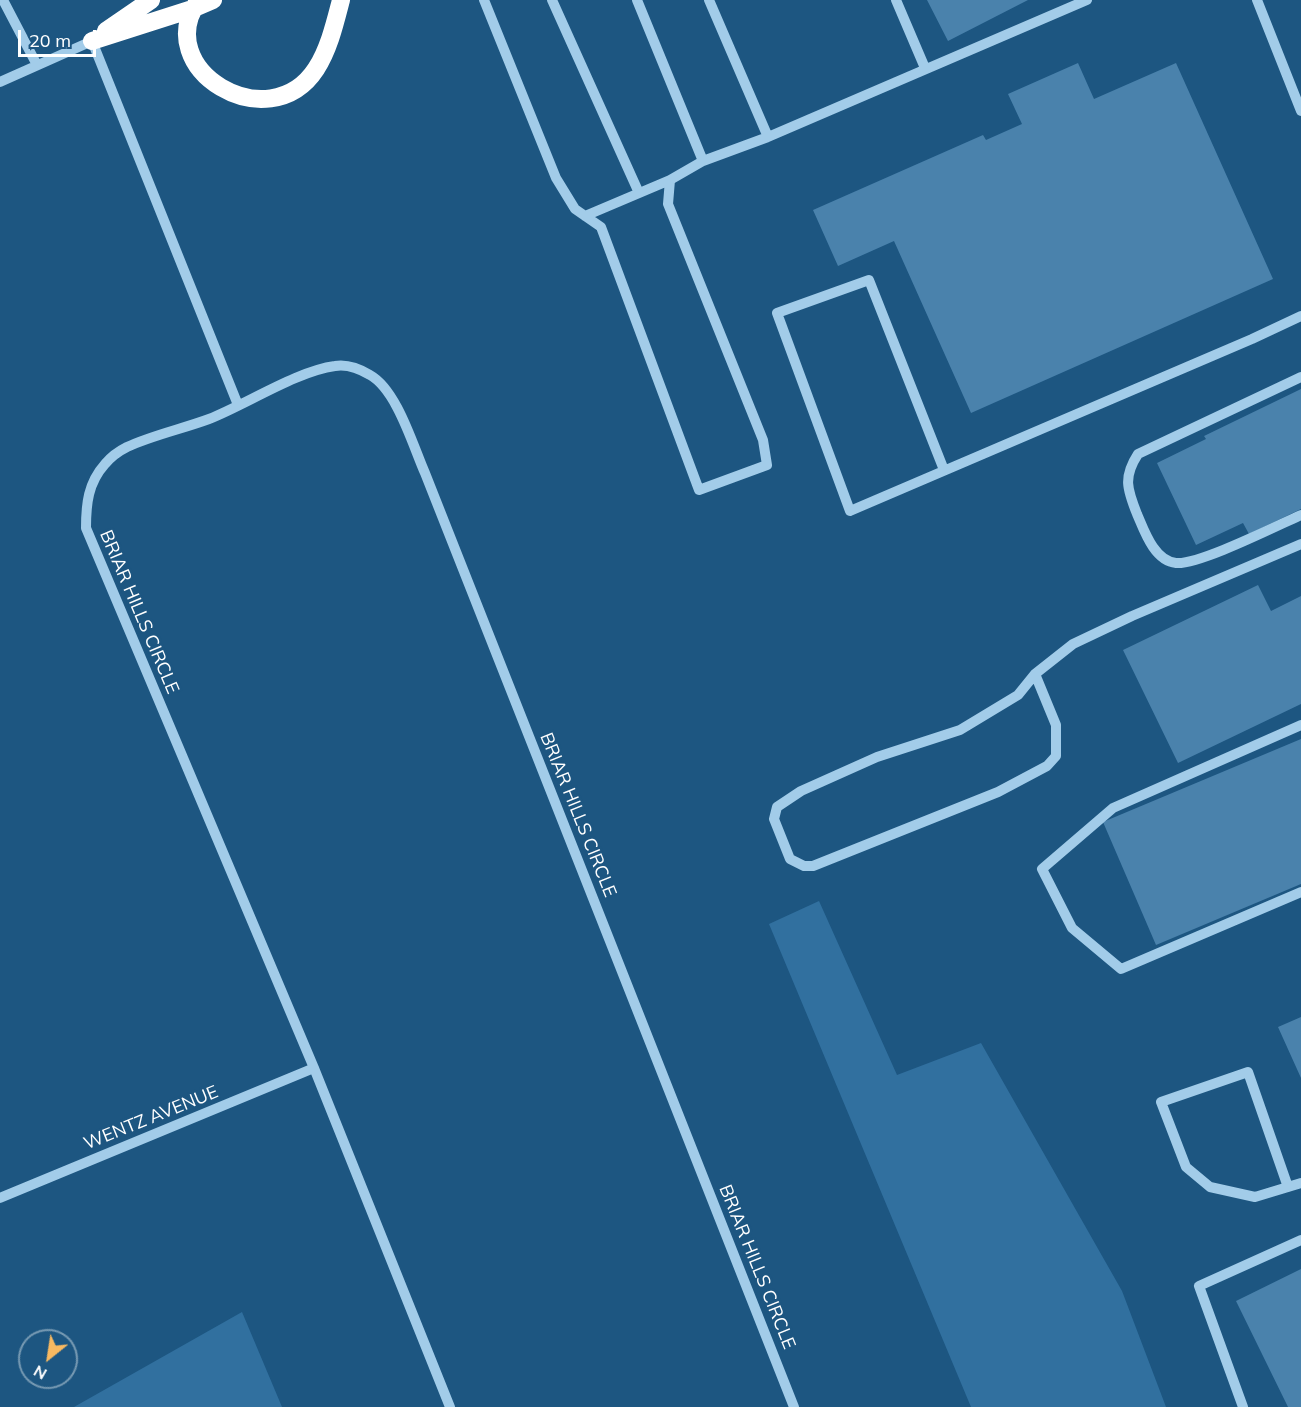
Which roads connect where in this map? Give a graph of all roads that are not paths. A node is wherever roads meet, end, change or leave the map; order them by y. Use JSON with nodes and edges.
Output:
{"nodes":[{"id":1,"x":3,"y":0,"type":"edge"},
{"id":2,"x":151,"y":0,"type":"edge"},
{"id":3,"x":213,"y":0,"type":"edge"},
{"id":4,"x":341,"y":0,"type":"edge"},
{"id":5,"x":483,"y":0,"type":"edge"},
{"id":6,"x":552,"y":0,"type":"edge"},
{"id":7,"x":637,"y":0,"type":"edge"},
{"id":8,"x":709,"y":0,"type":"edge"},
{"id":9,"x":896,"y":0,"type":"edge"},
{"id":10,"x":1087,"y":0,"type":"edge"},
{"id":11,"x":1257,"y":0,"type":"edge"},
{"id":12,"x":195,"y":5,"type":"edge"},
{"id":13,"x":92,"y":41,"type":"junction"},
{"id":14,"x":37,"y":65,"type":"junction"},
{"id":15,"x":926,"y":68,"type":"junction"},
{"id":16,"x":0,"y":82,"type":"edge"},
{"id":17,"x":1301,"y":111,"type":"edge"},
{"id":18,"x":768,"y":137,"type":"junction"},
{"id":19,"x":703,"y":160,"type":"junction"},
{"id":20,"x":670,"y":180,"type":"junction"},
{"id":21,"x":639,"y":193,"type":"junction"},
{"id":22,"x":585,"y":216,"type":"junction"},
{"id":23,"x":1301,"y":316,"type":"edge"},
{"id":24,"x":1301,"y":377,"type":"edge"},
{"id":25,"x":238,"y":405,"type":"junction"},
{"id":26,"x":944,"y":470,"type":"junction"},
{"id":27,"x":1301,"y":515,"type":"edge"},
{"id":28,"x":1301,"y":544,"type":"edge"},
{"id":29,"x":1035,"y":674,"type":"junction"},
{"id":30,"x":1301,"y":725,"type":"edge"},
{"id":31,"x":1301,"y":892,"type":"edge"},
{"id":32,"x":314,"y":1068,"type":"junction"},
{"id":33,"x":1301,"y":1182,"type":"edge"},
{"id":34,"x":1288,"y":1186,"type":"junction"},
{"id":35,"x":0,"y":1198,"type":"edge"},
{"id":36,"x":1301,"y":1240,"type":"edge"},
{"id":37,"x":450,"y":1407,"type":"edge"},
{"id":38,"x":794,"y":1407,"type":"edge"},
{"id":39,"x":1243,"y":1407,"type":"edge"}],
"edges":[{"from":1,"to":14,"type":"street"},
{"from":2,"to":13,"type":"highway"},
{"from":3,"to":12,"type":"highway"},
{"from":4,"to":12,"type":"highway"},
{"from":5,"to":22,"type":"street"},
{"from":6,"to":21,"type":"street"},
{"from":7,"to":19,"type":"street"},
{"from":8,"to":18,"type":"street"},
{"from":9,"to":15,"type":"street"},
{"from":10,"to":15,"type":"street"},
{"from":11,"to":17,"type":"street"},
{"from":12,"to":13,"type":"highway"},
{"from":13,"to":14,"type":"street"},
{"from":13,"to":25,"type":"street"},
{"from":14,"to":16,"type":"street"},
{"from":15,"to":18,"type":"street"},
{"from":18,"to":19,"type":"street"},
{"from":19,"to":20,"type":"street"},
{"from":20,"to":21,"type":"street"},
{"from":20,"to":22,"type":"street"},
{"from":21,"to":22,"type":"street"},
{"from":23,"to":26,"type":"street"},
{"from":24,"to":27,"type":"street"},
{"from":25,"to":32,"type":"street","name":"BRIAR HILLS CIRCLE"},
{"from":25,"to":38,"type":"street","name":"BRIAR HILLS CIRCLE"},
{"from":26,"to":26,"type":"street"},
{"from":28,"to":29,"type":"street"},
{"from":29,"to":29,"type":"street"},
{"from":30,"to":31,"type":"street"},
{"from":32,"to":35,"type":"street","name":"WENTZ AVENUE"},
{"from":32,"to":37,"type":"street","name":"BRIAR HILLS CIRCLE"},
{"from":33,"to":34,"type":"street"},
{"from":34,"to":34,"type":"street"},
{"from":36,"to":39,"type":"street"}]}
